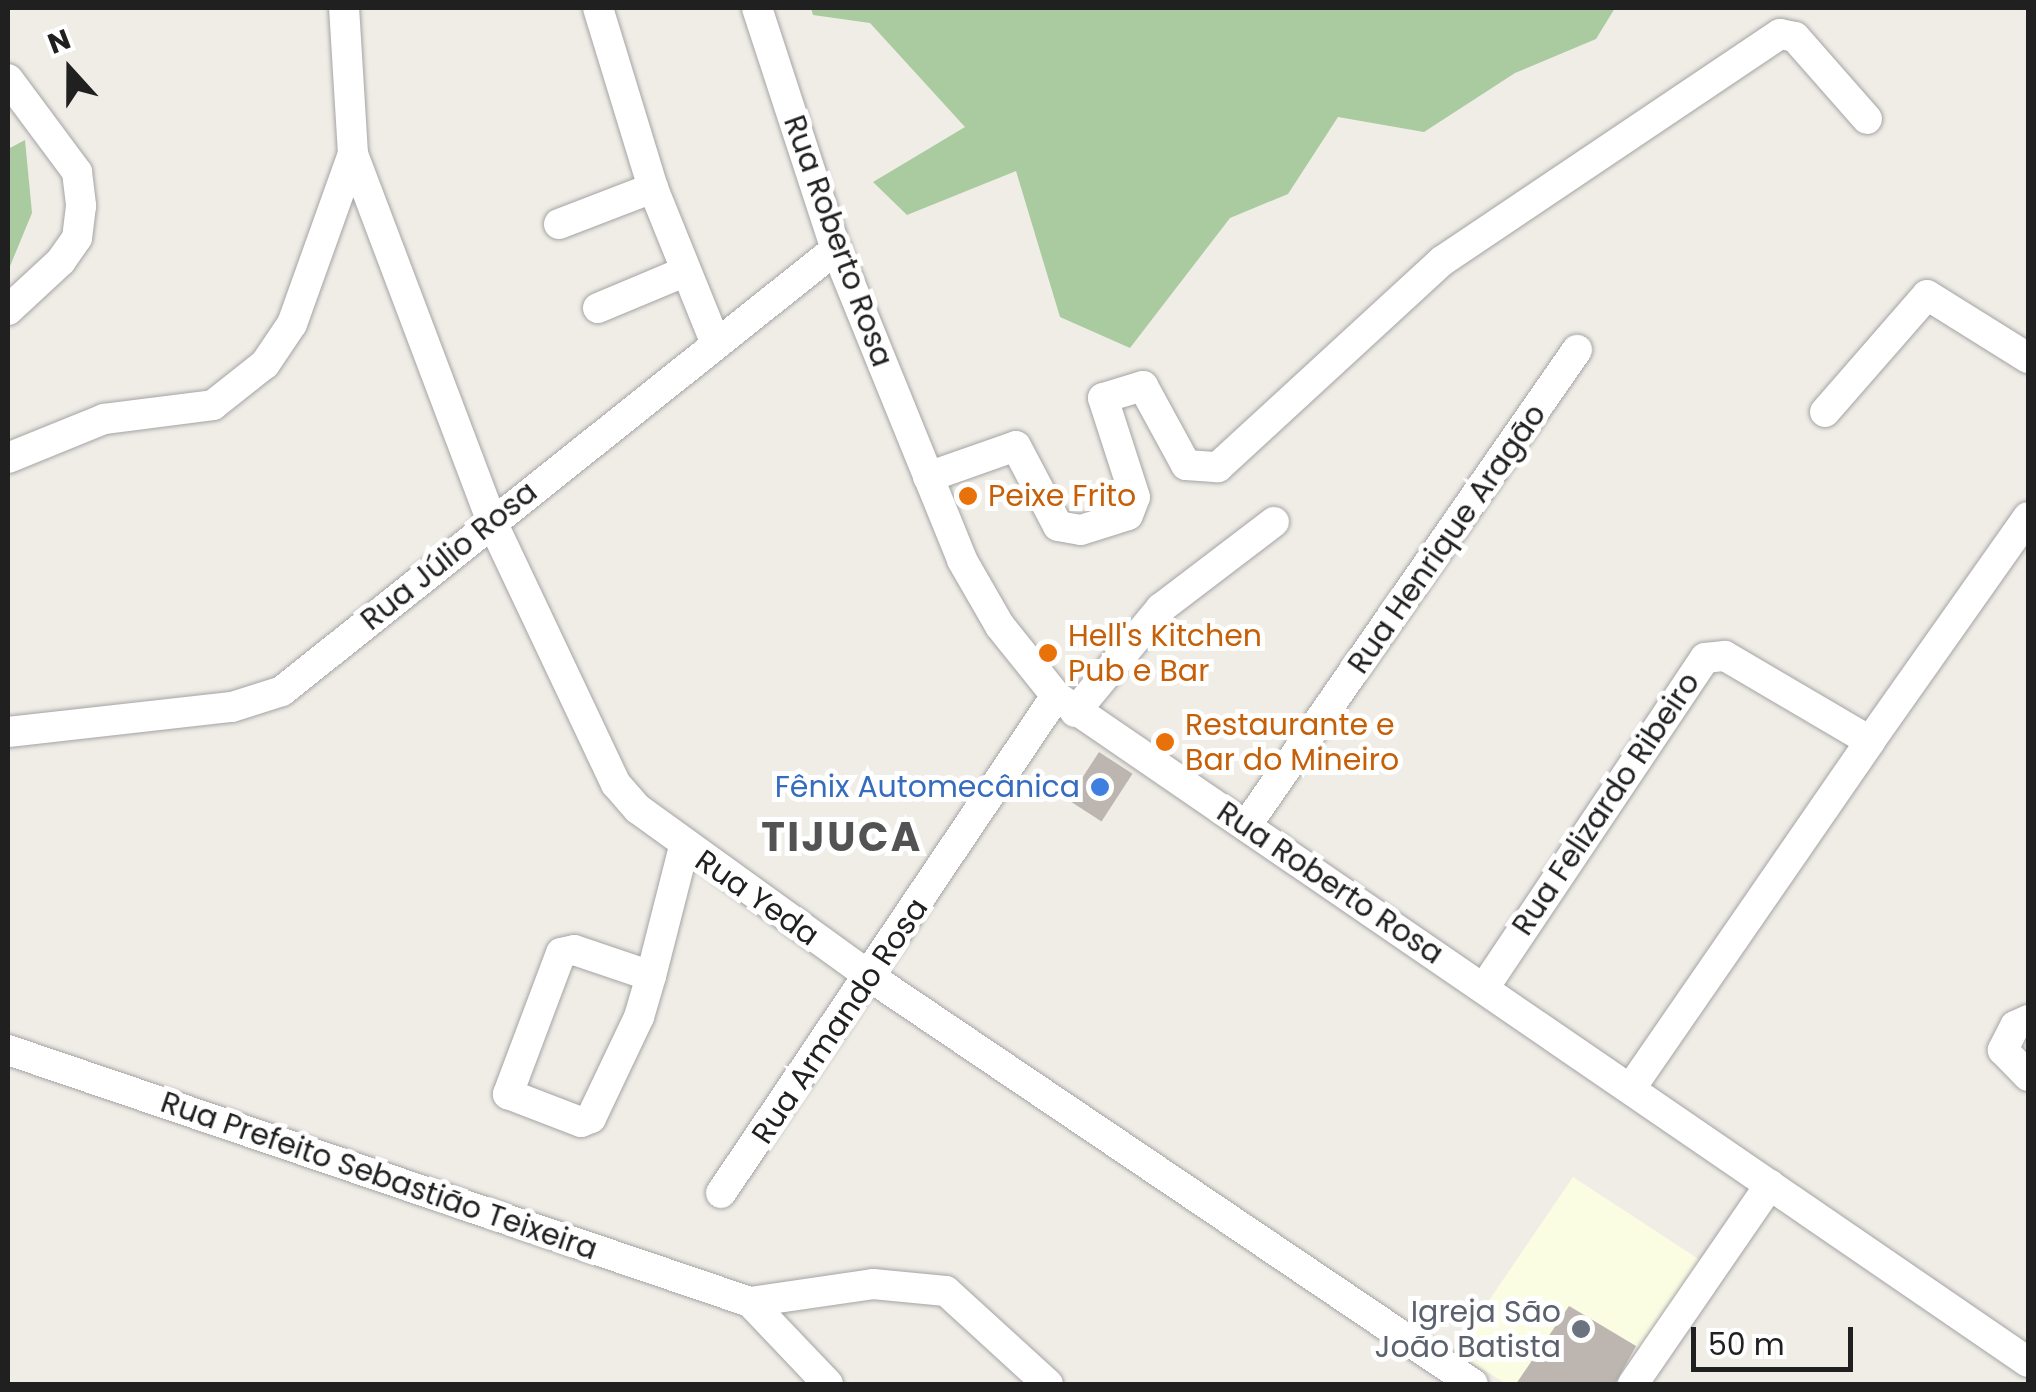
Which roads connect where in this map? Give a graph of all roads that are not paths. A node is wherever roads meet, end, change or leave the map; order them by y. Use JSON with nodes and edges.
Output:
{"nodes":[{"id":1,"x":344,"y":8,"type":"edge"},
{"id":2,"x":598,"y":8,"type":"edge"},
{"id":3,"x":756,"y":8,"type":"edge"},
{"id":4,"x":8,"y":79,"type":"edge"},
{"id":5,"x":1867,"y":119,"type":"dead end"},
{"id":6,"x":353,"y":154,"type":"junction"},
{"id":7,"x":652,"y":188,"type":"junction"},
{"id":8,"x":559,"y":224,"type":"dead end"},
{"id":9,"x":836,"y":249,"type":"junction"},
{"id":10,"x":684,"y":272,"type":"junction"},
{"id":11,"x":598,"y":308,"type":"dead end"},
{"id":12,"x":8,"y":310,"type":"edge"},
{"id":13,"x":716,"y":344,"type":"junction"},
{"id":14,"x":1578,"y":350,"type":"dead end"},
{"id":15,"x":2028,"y":358,"type":"edge"},
{"id":16,"x":1825,"y":412,"type":"dead end"},
{"id":17,"x":8,"y":458,"type":"edge"},
{"id":18,"x":928,"y":478,"type":"junction"},
{"id":19,"x":2028,"y":516,"type":"edge"},
{"id":20,"x":492,"y":522,"type":"junction"},
{"id":21,"x":1274,"y":522,"type":"dead end"},
{"id":22,"x":1066,"y":704,"type":"junction"},
{"id":23,"x":8,"y":732,"type":"edge"},
{"id":24,"x":1870,"y":741,"type":"junction"},
{"id":25,"x":1246,"y":826,"type":"junction"},
{"id":26,"x":684,"y":847,"type":"junction"},
{"id":27,"x":650,"y":976,"type":"junction"},
{"id":28,"x":872,"y":978,"type":"junction"},
{"id":29,"x":1484,"y":988,"type":"junction"},
{"id":30,"x":2028,"y":1020,"type":"edge"},
{"id":31,"x":8,"y":1050,"type":"edge"},
{"id":32,"x":2028,"y":1076,"type":"edge"},
{"id":33,"x":1631,"y":1088,"type":"junction"},
{"id":34,"x":1770,"y":1185,"type":"junction"},
{"id":35,"x":721,"y":1194,"type":"dead end"},
{"id":36,"x":750,"y":1302,"type":"junction"},
{"id":37,"x":2028,"y":1362,"type":"edge"},
{"id":38,"x":828,"y":1384,"type":"edge"},
{"id":39,"x":1048,"y":1384,"type":"edge"},
{"id":40,"x":1473,"y":1384,"type":"edge"},
{"id":41,"x":1633,"y":1384,"type":"edge"}],
"edges":[{"from":1,"to":6,"type":"street"},
{"from":2,"to":7,"type":"street"},
{"from":3,"to":9,"type":"street","name":"Rua Roberto Rosa"},
{"from":4,"to":12,"type":"street"},
{"from":5,"to":18,"type":"street"},
{"from":6,"to":17,"type":"street"},
{"from":6,"to":20,"type":"street","name":"Rua Yeda"},
{"from":7,"to":8,"type":"street"},
{"from":7,"to":10,"type":"street"},
{"from":9,"to":13,"type":"street","name":"Rua Júlio Rosa"},
{"from":9,"to":18,"type":"street","name":"Rua Roberto Rosa"},
{"from":10,"to":11,"type":"street"},
{"from":10,"to":13,"type":"street"},
{"from":13,"to":20,"type":"street","name":"Rua Júlio Rosa"},
{"from":14,"to":25,"type":"street","name":"Rua Henrique Aragão"},
{"from":15,"to":16,"type":"street"},
{"from":18,"to":22,"type":"street","name":"Rua Roberto Rosa"},
{"from":19,"to":24,"type":"street"},
{"from":20,"to":23,"type":"street","name":"Rua Júlio Rosa"},
{"from":20,"to":26,"type":"street","name":"Rua Yeda"},
{"from":21,"to":22,"type":"street","name":"Rua Armando Rosa"},
{"from":22,"to":25,"type":"street","name":"Rua Roberto Rosa"},
{"from":22,"to":28,"type":"street","name":"Rua Armando Rosa"},
{"from":24,"to":29,"type":"street","name":"Rua Felizardo Ribeiro"},
{"from":24,"to":33,"type":"street"},
{"from":25,"to":29,"type":"street","name":"Rua Roberto Rosa"},
{"from":26,"to":27,"type":"street"},
{"from":26,"to":28,"type":"street","name":"Rua Yeda"},
{"from":27,"to":27,"type":"street"},
{"from":28,"to":35,"type":"street","name":"Rua Armando Rosa"},
{"from":28,"to":40,"type":"street","name":"Rua Yeda"},
{"from":29,"to":33,"type":"street","name":"Rua Roberto Rosa"},
{"from":30,"to":32,"type":"street"},
{"from":31,"to":36,"type":"street","name":"Rua Prefeito Sebastião Teixeira"},
{"from":33,"to":34,"type":"street","name":"Rua Roberto Rosa"},
{"from":34,"to":37,"type":"street","name":"Rua Roberto Rosa"},
{"from":34,"to":41,"type":"street"},
{"from":36,"to":38,"type":"street"},
{"from":36,"to":39,"type":"street"}]}
